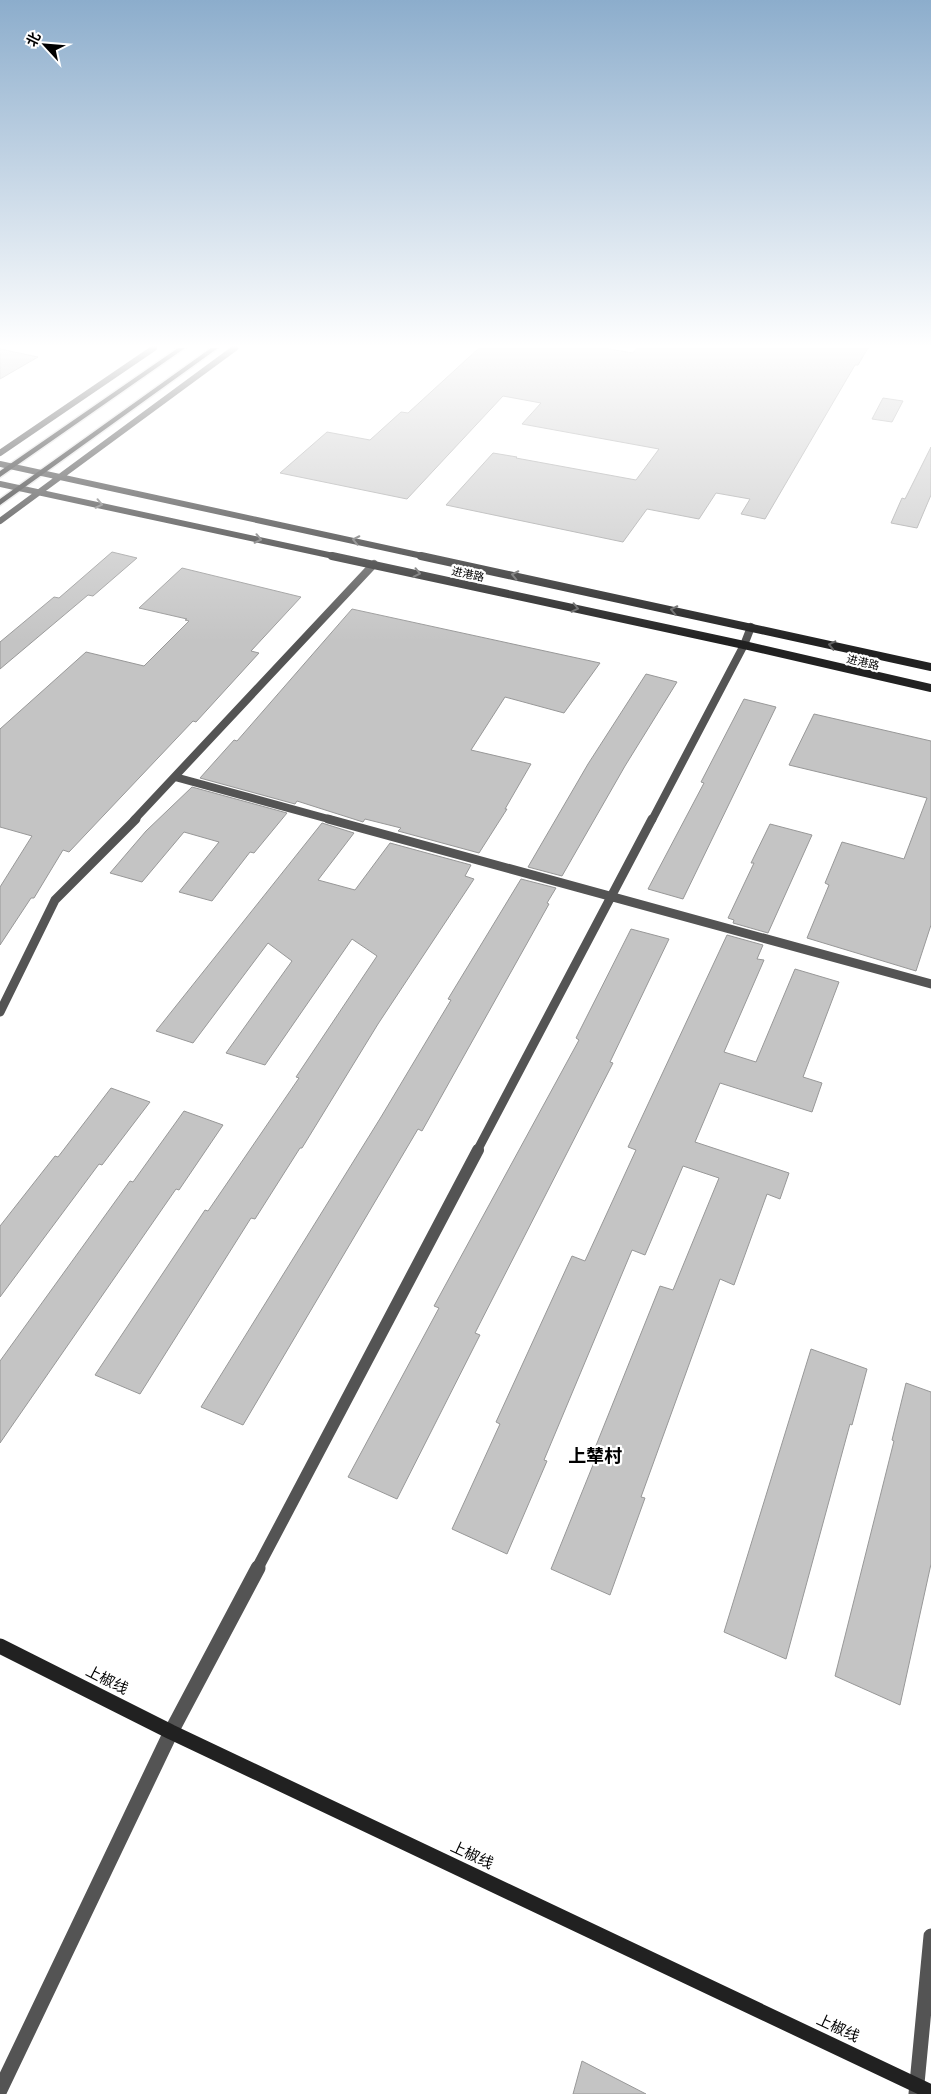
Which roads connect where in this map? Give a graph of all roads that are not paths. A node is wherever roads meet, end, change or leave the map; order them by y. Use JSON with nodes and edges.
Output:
{"nodes":[{"id":1,"x":11,"y":446,"type":"edge"},
{"id":2,"x":40,"y":446,"type":"edge"},
{"id":3,"x":79,"y":446,"type":"edge"},
{"id":4,"x":103,"y":446,"type":"edge"},
{"id":5,"x":0,"y":453,"type":"edge"},
{"id":6,"x":0,"y":464,"type":"edge"},
{"id":7,"x":11,"y":466,"type":"junction"},
{"id":8,"x":43,"y":472,"type":"junction"},
{"id":9,"x":0,"y":475,"type":"edge"},
{"id":10,"x":62,"y":476,"type":"junction"},
{"id":11,"x":0,"y":484,"type":"edge"},
{"id":12,"x":22,"y":488,"type":"junction"},
{"id":13,"x":41,"y":491,"type":"junction"},
{"id":14,"x":0,"y":503,"type":"edge"},
{"id":15,"x":0,"y":521,"type":"edge"},
{"id":16,"x":374,"y":564,"type":"junction"},
{"id":17,"x":751,"y":627,"type":"junction"},
{"id":18,"x":744,"y":644,"type":"junction"},
{"id":19,"x":931,"y":668,"type":"edge"},
{"id":20,"x":931,"y":688,"type":"edge"},
{"id":21,"x":174,"y":777,"type":"junction"},
{"id":22,"x":612,"y":896,"type":"junction"},
{"id":23,"x":931,"y":984,"type":"edge"},
{"id":24,"x":0,"y":1012,"type":"edge"},
{"id":25,"x":0,"y":1646,"type":"edge"},
{"id":26,"x":171,"y":1732,"type":"junction"},
{"id":27,"x":931,"y":1936,"type":"edge"},
{"id":28,"x":0,"y":2090,"type":"edge"},
{"id":29,"x":922,"y":2090,"type":"edge"}],
"edges":[{"from":1,"to":5,"type":"main road"},
{"from":2,"to":7,"type":"main road"},
{"from":3,"to":8,"type":"main road"},
{"from":4,"to":10,"type":"main road"},
{"from":6,"to":7,"type":"main road","name":"进港路"},
{"from":7,"to":8,"type":"main road","name":"进港路"},
{"from":7,"to":9,"type":"main road"},
{"from":8,"to":10,"type":"main road","name":"进港路"},
{"from":8,"to":12,"type":"main road"},
{"from":10,"to":13,"type":"main road"},
{"from":17,"to":10,"type":"main road","name":"进港路","one_way":true},
{"from":11,"to":12,"type":"main road","name":"进港路"},
{"from":12,"to":13,"type":"main road","name":"进港路"},
{"from":12,"to":14,"type":"main road"},
{"from":13,"to":15,"type":"main road"},
{"from":13,"to":16,"type":"main road","name":"进港路","one_way":true},
{"from":16,"to":18,"type":"main road","name":"进港路","one_way":true},
{"from":16,"to":21,"type":"street"},
{"from":17,"to":18,"type":"street"},
{"from":19,"to":17,"type":"main road","name":"进港路","one_way":true},
{"from":18,"to":20,"type":"main road","name":"进港路"},
{"from":18,"to":22,"type":"street"},
{"from":21,"to":22,"type":"street"},
{"from":21,"to":24,"type":"street"},
{"from":22,"to":23,"type":"street"},
{"from":22,"to":26,"type":"street"},
{"from":25,"to":26,"type":"main road","name":"上椒线"},
{"from":26,"to":28,"type":"street"},
{"from":26,"to":29,"type":"main road","name":"上椒线"},
{"from":27,"to":29,"type":"street"}]}
